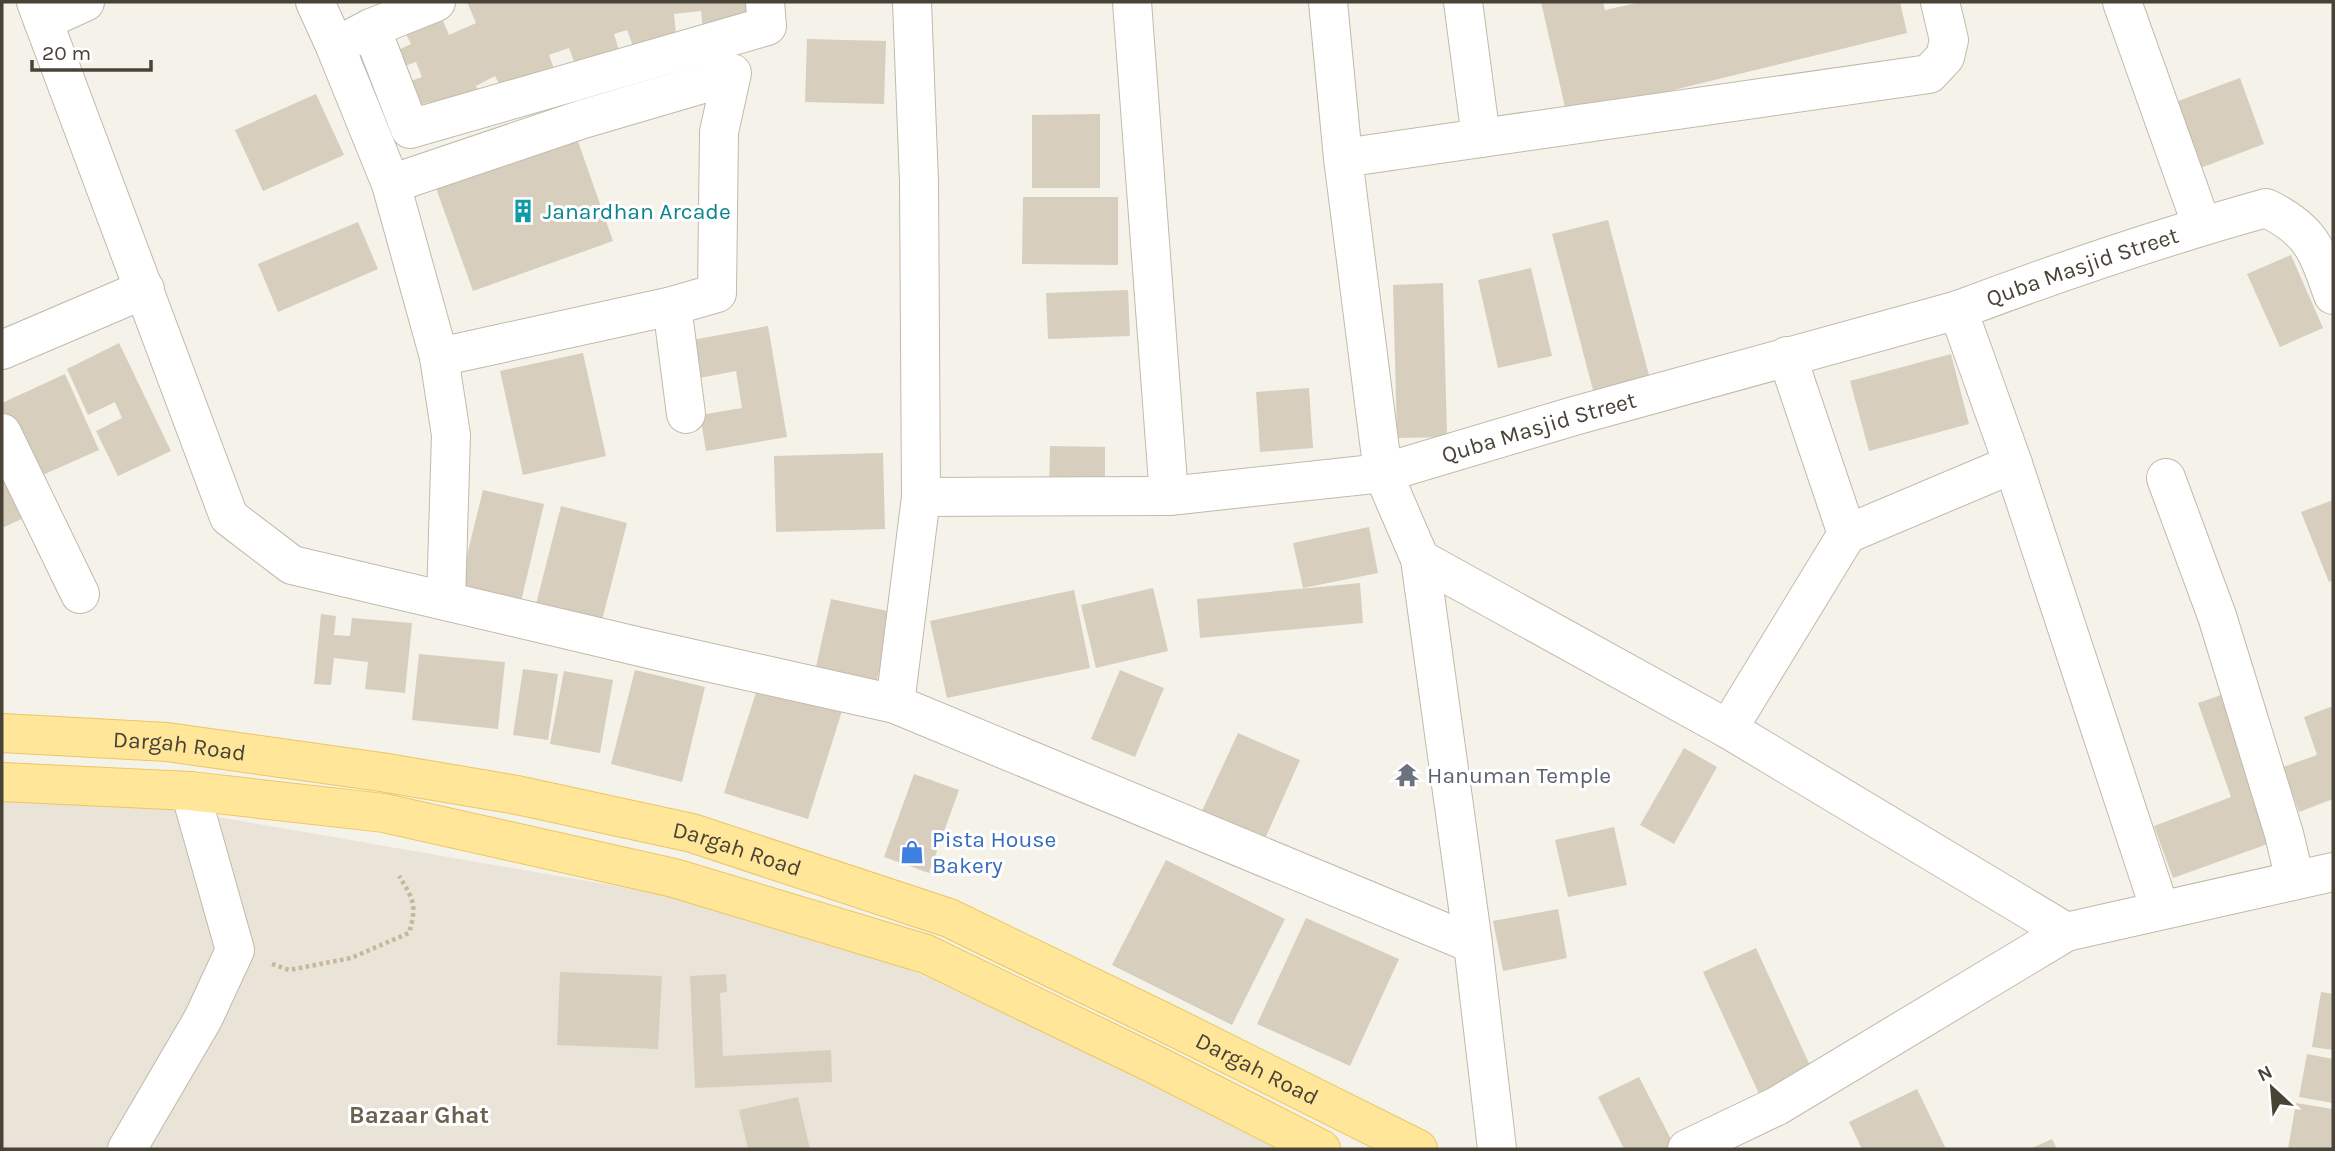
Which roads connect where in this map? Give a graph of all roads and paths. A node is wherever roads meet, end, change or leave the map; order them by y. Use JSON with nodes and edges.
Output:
{"nodes":[{"id":1,"x":85,"y":2,"type":"edge"},
{"id":2,"x":315,"y":2,"type":"edge"},
{"id":3,"x":436,"y":2,"type":"edge"},
{"id":4,"x":765,"y":2,"type":"edge"},
{"id":5,"x":912,"y":2,"type":"edge"},
{"id":6,"x":1132,"y":2,"type":"edge"},
{"id":7,"x":1328,"y":2,"type":"edge"},
{"id":8,"x":1463,"y":2,"type":"edge"},
{"id":9,"x":1940,"y":2,"type":"edge"},
{"id":10,"x":2122,"y":2,"type":"edge"},
{"id":11,"x":39,"y":11,"type":"edge"},
{"id":12,"x":371,"y":28,"type":"junction"},
{"id":13,"x":335,"y":46,"type":"junction"},
{"id":14,"x":1481,"y":138,"type":"junction"},
{"id":15,"x":1343,"y":158,"type":"junction"},
{"id":16,"x":391,"y":184,"type":"junction"},
{"id":17,"x":2202,"y":226,"type":"junction"},
{"id":18,"x":145,"y":289,"type":"junction"},
{"id":19,"x":2333,"y":295,"type":"edge"},
{"id":20,"x":672,"y":306,"type":"junction"},
{"id":21,"x":1958,"y":310,"type":"junction"},
{"id":22,"x":2,"y":350,"type":"edge"},
{"id":23,"x":1787,"y":356,"type":"junction"},
{"id":24,"x":439,"y":357,"type":"junction"},
{"id":25,"x":687,"y":414,"type":"dead end"},
{"id":26,"x":2,"y":433,"type":"edge"},
{"id":27,"x":2013,"y":464,"type":"junction"},
{"id":28,"x":1383,"y":472,"type":"junction"},
{"id":29,"x":2166,"y":478,"type":"dead end"},
{"id":30,"x":1169,"y":496,"type":"junction"},
{"id":31,"x":921,"y":497,"type":"junction"},
{"id":32,"x":1847,"y":534,"type":"junction"},
{"id":33,"x":1420,"y":559,"type":"junction"},
{"id":34,"x":80,"y":594,"type":"dead end"},
{"id":35,"x":446,"y":601,"type":"junction"},
{"id":36,"x":895,"y":704,"type":"junction"},
{"id":37,"x":1728,"y":729,"type":"junction"},
{"id":38,"x":2,"y":733,"type":"edge"},
{"id":39,"x":2,"y":782,"type":"edge"},
{"id":40,"x":190,"y":791,"type":"junction"},
{"id":41,"x":2333,"y":872,"type":"edge"},
{"id":42,"x":399,"y":876,"type":"dead end"},
{"id":43,"x":2295,"y":880,"type":"junction"},
{"id":44,"x":2160,"y":910,"type":"junction"},
{"id":45,"x":2066,"y":932,"type":"junction"},
{"id":46,"x":1473,"y":944,"type":"junction"},
{"id":47,"x":235,"y":950,"type":"junction"},
{"id":48,"x":127,"y":1149,"type":"edge"},
{"id":49,"x":1321,"y":1149,"type":"edge"},
{"id":50,"x":1418,"y":1149,"type":"edge"},
{"id":51,"x":1497,"y":1149,"type":"edge"},
{"id":52,"x":1687,"y":1149,"type":"edge"}],
"edges":[{"from":1,"to":11,"type":"street"},
{"from":2,"to":13,"type":"street"},
{"from":3,"to":12,"type":"street"},
{"from":4,"to":12,"type":"street"},
{"from":5,"to":31,"type":"street"},
{"from":6,"to":30,"type":"street"},
{"from":7,"to":15,"type":"street"},
{"from":8,"to":14,"type":"street"},
{"from":9,"to":14,"type":"street"},
{"from":10,"to":17,"type":"street"},
{"from":11,"to":18,"type":"street"},
{"from":12,"to":13,"type":"street"},
{"from":13,"to":16,"type":"street"},
{"from":14,"to":15,"type":"street"},
{"from":15,"to":28,"type":"street"},
{"from":16,"to":20,"type":"street"},
{"from":16,"to":24,"type":"street"},
{"from":17,"to":19,"type":"street","name":"Quba Masjid Street"},
{"from":17,"to":21,"type":"street","name":"Quba Masjid Street"},
{"from":18,"to":22,"type":"street"},
{"from":18,"to":35,"type":"street"},
{"from":20,"to":24,"type":"street"},
{"from":20,"to":25,"type":"street"},
{"from":21,"to":23,"type":"street","name":"Quba Masjid Street"},
{"from":21,"to":27,"type":"street"},
{"from":23,"to":28,"type":"street","name":"Quba Masjid Street"},
{"from":23,"to":32,"type":"street"},
{"from":24,"to":35,"type":"street"},
{"from":26,"to":34,"type":"street"},
{"from":27,"to":32,"type":"street"},
{"from":27,"to":44,"type":"street"},
{"from":28,"to":30,"type":"street","name":"Quba Masjid Street"},
{"from":28,"to":33,"type":"street"},
{"from":29,"to":43,"type":"street"},
{"from":30,"to":31,"type":"street","name":"Quba Masjid Street"},
{"from":31,"to":36,"type":"street"},
{"from":32,"to":37,"type":"street"},
{"from":33,"to":37,"type":"street"},
{"from":33,"to":46,"type":"street"},
{"from":35,"to":36,"type":"street"},
{"from":36,"to":46,"type":"street"},
{"from":37,"to":45,"type":"street"},
{"from":38,"to":50,"type":"main road","name":"Dargah Road"},
{"from":39,"to":40,"type":"main road","name":"Dargah Road"},
{"from":40,"to":47,"type":"street"},
{"from":40,"to":49,"type":"main road","name":"Dargah Road"},
{"from":41,"to":43,"type":"street"},
{"from":42,"to":47,"type":"path"},
{"from":43,"to":44,"type":"street"},
{"from":44,"to":45,"type":"street"},
{"from":45,"to":52,"type":"street"},
{"from":46,"to":51,"type":"street"},
{"from":47,"to":48,"type":"street"}]}
